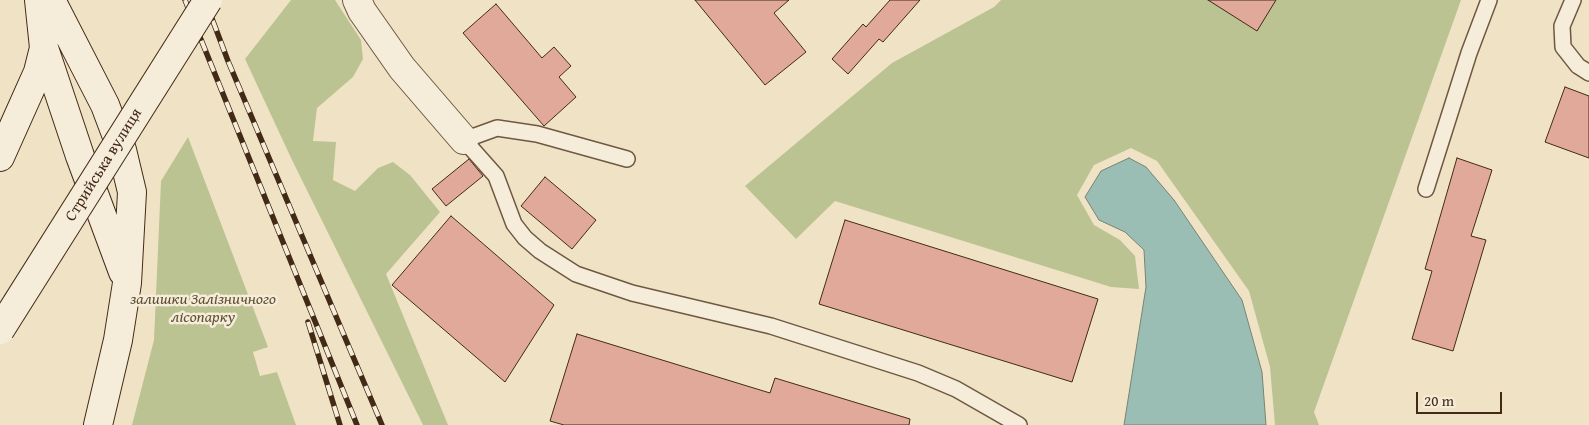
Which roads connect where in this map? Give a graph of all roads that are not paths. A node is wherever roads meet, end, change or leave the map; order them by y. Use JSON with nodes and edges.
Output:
{"nodes":[{"id":1,"x":40,"y":0,"type":"edge"},
{"id":2,"x":51,"y":0,"type":"edge"},
{"id":3,"x":208,"y":0,"type":"edge"},
{"id":4,"x":357,"y":0,"type":"edge"},
{"id":5,"x":1489,"y":0,"type":"edge"},
{"id":6,"x":1572,"y":0,"type":"edge"},
{"id":7,"x":44,"y":48,"type":"junction"},
{"id":8,"x":1589,"y":72,"type":"edge"},
{"id":9,"x":464,"y":140,"type":"junction"},
{"id":10,"x":0,"y":157,"type":"edge"},
{"id":11,"x":627,"y":159,"type":"dead end"},
{"id":12,"x":1426,"y":189,"type":"dead end"},
{"id":13,"x":126,"y":283,"type":"junction"},
{"id":14,"x":0,"y":330,"type":"edge"},
{"id":15,"x":98,"y":425,"type":"edge"},
{"id":16,"x":1019,"y":425,"type":"edge"}],
"edges":[{"from":1,"to":7,"type":"street"},
{"from":2,"to":13,"type":"street"},
{"from":3,"to":14,"type":"street","name":"Стрийська вулиця","bridge":true},
{"from":4,"to":9,"type":"street"},
{"from":5,"to":12,"type":"lane"},
{"from":6,"to":8,"type":"lane"},
{"from":7,"to":10,"type":"street"},
{"from":7,"to":13,"type":"street"},
{"from":9,"to":11,"type":"lane"},
{"from":9,"to":16,"type":"lane"},
{"from":13,"to":15,"type":"street"}]}
